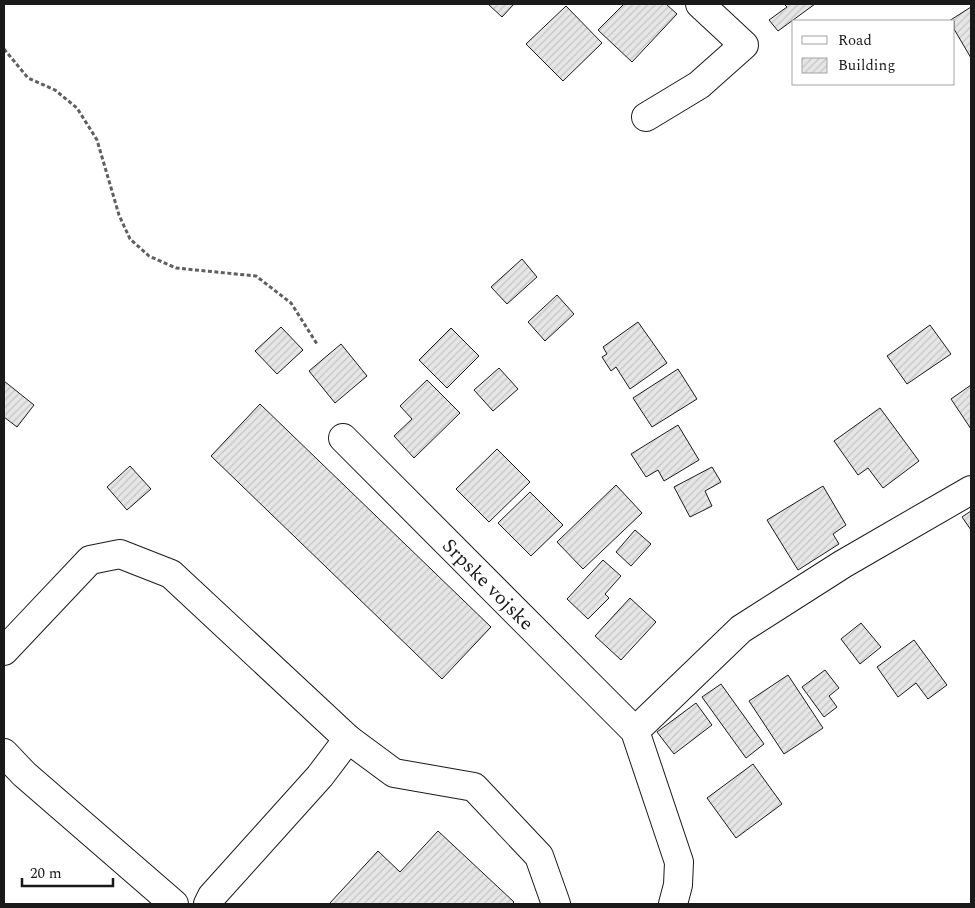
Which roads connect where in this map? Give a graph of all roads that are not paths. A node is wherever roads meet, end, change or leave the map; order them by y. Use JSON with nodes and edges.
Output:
{"nodes":[{"id":1,"x":700,"y":4,"type":"edge"},
{"id":2,"x":646,"y":117,"type":"dead end"},
{"id":3,"x":342,"y":438,"type":"dead end"},
{"id":4,"x":971,"y":490,"type":"edge"},
{"id":5,"x":4,"y":650,"type":"edge"},
{"id":6,"x":635,"y":731,"type":"junction"},
{"id":7,"x":348,"y":739,"type":"junction"},
{"id":8,"x":4,"y":753,"type":"edge"},
{"id":9,"x":174,"y":904,"type":"edge"},
{"id":10,"x":208,"y":904,"type":"edge"},
{"id":11,"x":556,"y":904,"type":"edge"},
{"id":12,"x":673,"y":904,"type":"edge"}],
"edges":[{"from":1,"to":2,"type":"street"},
{"from":3,"to":6,"type":"street","name":"Srpske vojske"},
{"from":4,"to":6,"type":"street"},
{"from":5,"to":7,"type":"street"},
{"from":6,"to":12,"type":"street","name":"Srpske vojske"},
{"from":7,"to":10,"type":"street"},
{"from":7,"to":11,"type":"street"},
{"from":8,"to":9,"type":"street"}]}
